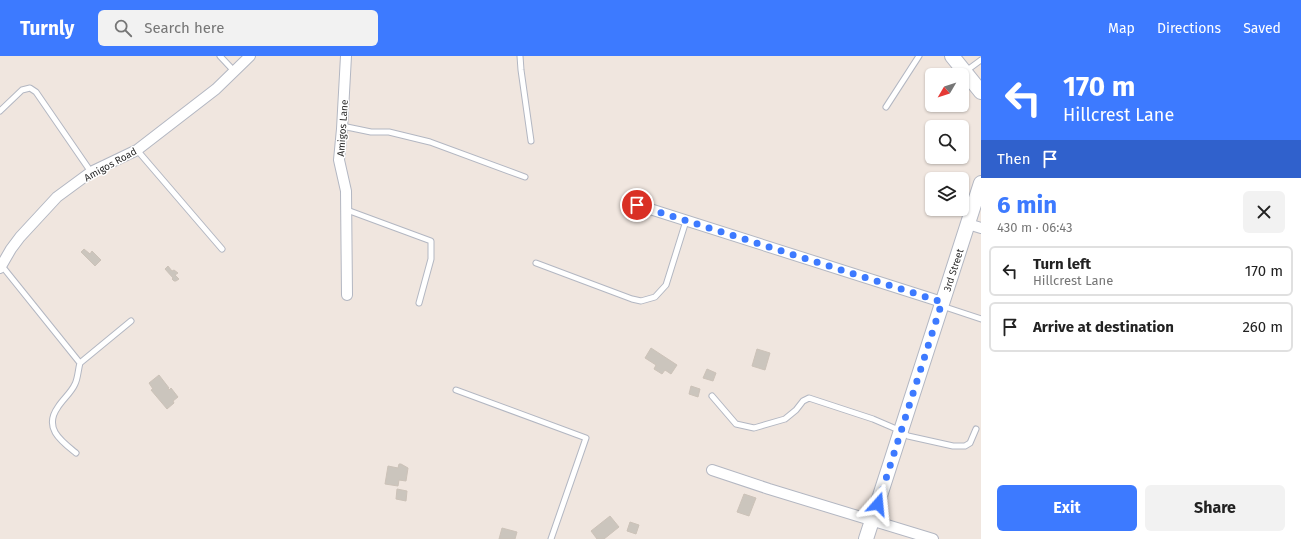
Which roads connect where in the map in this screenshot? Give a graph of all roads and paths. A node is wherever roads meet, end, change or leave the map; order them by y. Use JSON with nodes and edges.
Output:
{"nodes":[{"id":1,"x":220,"y":56,"type":"edge"},
{"id":2,"x":250,"y":56,"type":"edge"},
{"id":3,"x":346,"y":56,"type":"edge"},
{"id":4,"x":520,"y":56,"type":"edge"},
{"id":5,"x":919,"y":56,"type":"edge"},
{"id":6,"x":952,"y":56,"type":"edge"},
{"id":7,"x":981,"y":60,"type":"edge"},
{"id":8,"x":962,"y":68,"type":"edge"},
{"id":9,"x":969,"y":69,"type":"edge"},
{"id":10,"x":234,"y":71,"type":"junction"},
{"id":11,"x":969,"y":77,"type":"edge"},
{"id":12,"x":981,"y":92,"type":"edge"},
{"id":13,"x":886,"y":107,"type":"dead end"},
{"id":14,"x":0,"y":111,"type":"edge"},
{"id":15,"x":342,"y":126,"type":"junction"},
{"id":16,"x":531,"y":141,"type":"dead end"},
{"id":17,"x":137,"y":150,"type":"junction"},
{"id":18,"x":91,"y":172,"type":"junction"},
{"id":19,"x":525,"y":177,"type":"dead end"},
{"id":20,"x":981,"y":183,"type":"edge"},
{"id":21,"x":628,"y":202,"type":"dead end"},
{"id":22,"x":347,"y":210,"type":"junction"},
{"id":23,"x":686,"y":221,"type":"junction"},
{"id":24,"x":974,"y":226,"type":"edge"},
{"id":25,"x":222,"y":249,"type":"dead end"},
{"id":26,"x":536,"y":263,"type":"dead end"},
{"id":27,"x":1,"y":267,"type":"edge"},
{"id":28,"x":347,"y":295,"type":"dead end"},
{"id":29,"x":419,"y":303,"type":"dead end"},
{"id":30,"x":942,"y":304,"type":"junction"},
{"id":31,"x":981,"y":319,"type":"edge"},
{"id":32,"x":131,"y":321,"type":"dead end"},
{"id":33,"x":80,"y":363,"type":"junction"},
{"id":34,"x":456,"y":390,"type":"dead end"},
{"id":35,"x":712,"y":396,"type":"dead end"},
{"id":36,"x":976,"y":429,"type":"dead end"},
{"id":37,"x":901,"y":431,"type":"junction"},
{"id":38,"x":76,"y":453,"type":"dead end"},
{"id":39,"x":712,"y":470,"type":"dead end"},
{"id":40,"x":872,"y":521,"type":"junction"},
{"id":41,"x":550,"y":539,"type":"edge"},
{"id":42,"x":866,"y":539,"type":"edge"},
{"id":43,"x":933,"y":539,"type":"edge"}],
"edges":[{"from":1,"to":10,"type":"lane"},
{"from":2,"to":10,"type":"street","name":"Amigos Road"},
{"from":3,"to":15,"type":"street","name":"Amigos Lane"},
{"from":4,"to":16,"type":"lane"},
{"from":5,"to":13,"type":"lane"},
{"from":6,"to":8,"type":"main road"},
{"from":7,"to":9,"type":"lane"},
{"from":10,"to":17,"type":"street","name":"Amigos Road"},
{"from":11,"to":12,"type":"main road"},
{"from":14,"to":18,"type":"lane"},
{"from":15,"to":19,"type":"lane"},
{"from":15,"to":22,"type":"street","name":"Amigos Lane"},
{"from":17,"to":18,"type":"street","name":"Amigos Road"},
{"from":17,"to":25,"type":"lane"},
{"from":18,"to":27,"type":"street","name":"Amigos Road"},
{"from":20,"to":24,"type":"main road","name":"3rd Street"},
{"from":21,"to":23,"type":"street"},
{"from":22,"to":28,"type":"street","name":"Amigos Lane"},
{"from":22,"to":29,"type":"lane"},
{"from":23,"to":26,"type":"lane"},
{"from":23,"to":30,"type":"street"},
{"from":24,"to":30,"type":"main road","name":"3rd Street"},
{"from":27,"to":33,"type":"lane"},
{"from":30,"to":31,"type":"lane"},
{"from":30,"to":37,"type":"main road","name":"3rd Street"},
{"from":32,"to":33,"type":"lane"},
{"from":33,"to":38,"type":"lane"},
{"from":34,"to":41,"type":"lane"},
{"from":35,"to":37,"type":"lane"},
{"from":36,"to":37,"type":"lane"},
{"from":37,"to":40,"type":"main road","name":"3rd Street"},
{"from":39,"to":40,"type":"street"},
{"from":40,"to":42,"type":"main road","name":"3rd Street"},
{"from":40,"to":43,"type":"street"}]}
